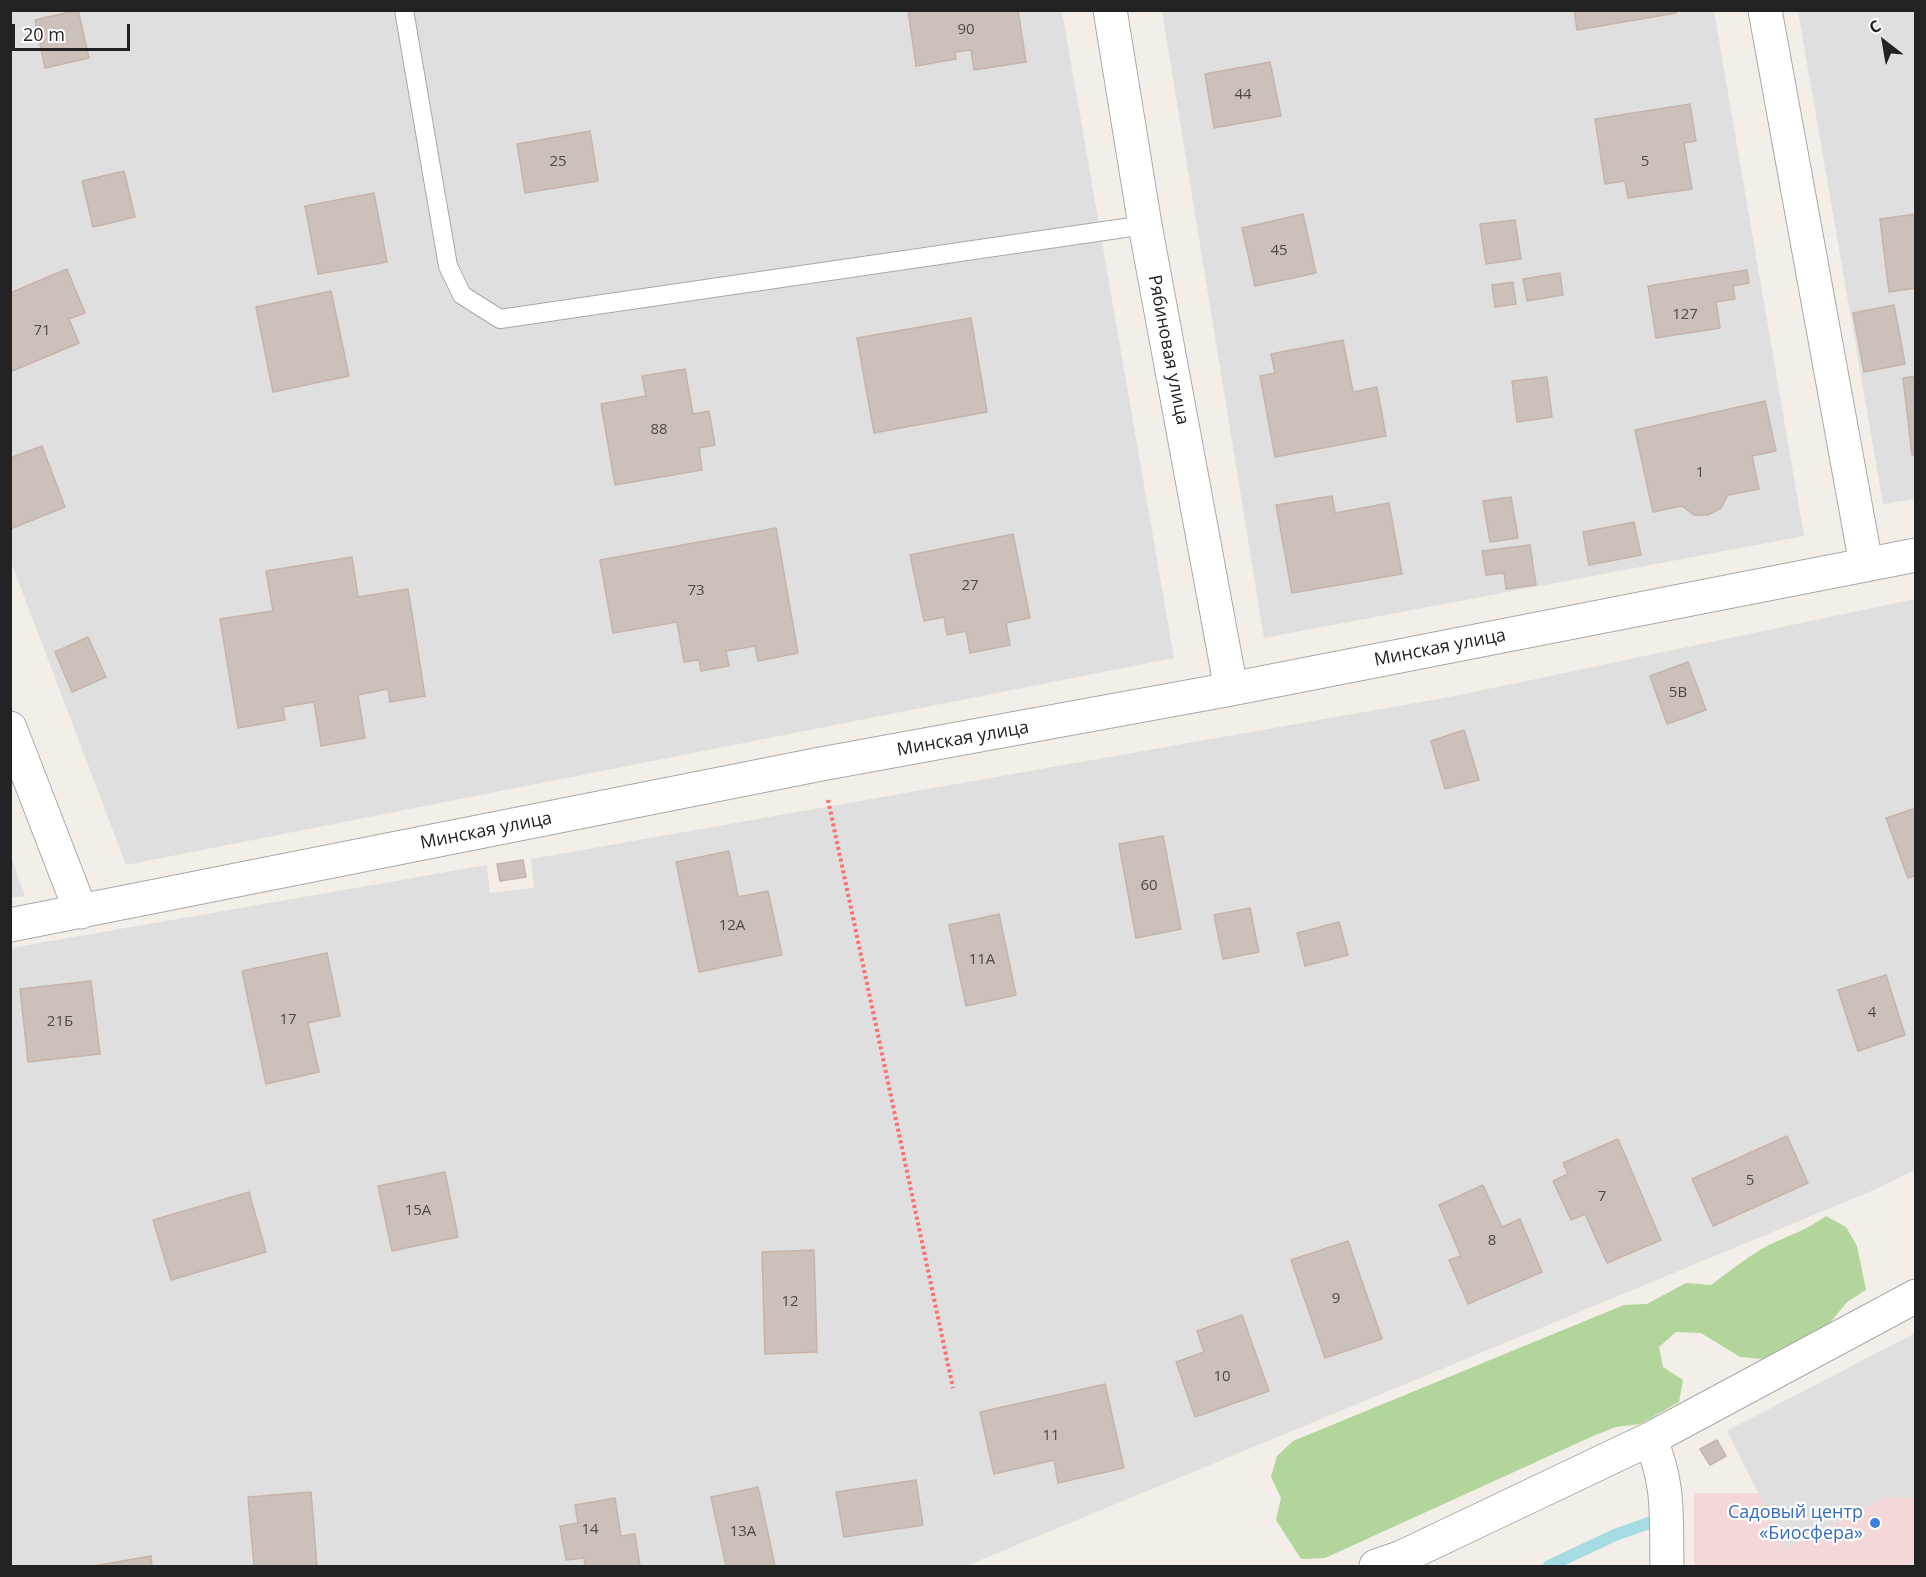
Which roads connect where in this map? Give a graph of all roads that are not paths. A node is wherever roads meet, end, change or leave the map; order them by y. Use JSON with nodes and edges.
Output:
{"nodes":[{"id":1,"x":404,"y":10,"type":"edge"},
{"id":2,"x":1110,"y":10,"type":"edge"},
{"id":3,"x":1765,"y":10,"type":"edge"},
{"id":4,"x":1145,"y":225,"type":"junction"},
{"id":5,"x":1916,"y":555,"type":"edge"},
{"id":6,"x":1866,"y":564,"type":"junction"},
{"id":7,"x":1231,"y":689,"type":"junction"},
{"id":8,"x":10,"y":728,"type":"edge"},
{"id":9,"x":81,"y":912,"type":"junction"},
{"id":10,"x":10,"y":925,"type":"edge"},
{"id":11,"x":1916,"y":1296,"type":"edge"},
{"id":12,"x":1650,"y":1439,"type":"junction"},
{"id":13,"x":1376,"y":1566,"type":"edge"},
{"id":14,"x":1667,"y":1566,"type":"edge"}],
"edges":[{"from":1,"to":4,"type":"lane"},
{"from":2,"to":4,"type":"street","name":"Рябиновая улица"},
{"from":3,"to":6,"type":"street"},
{"from":4,"to":7,"type":"street","name":"Рябиновая улица"},
{"from":5,"to":6,"type":"street","name":"Минская улица"},
{"from":6,"to":7,"type":"street","name":"Минская улица"},
{"from":7,"to":9,"type":"street","name":"Минская улица"},
{"from":8,"to":9,"type":"street"},
{"from":9,"to":10,"type":"street","name":"Минская улица"},
{"from":11,"to":12,"type":"street"},
{"from":12,"to":13,"type":"street"},
{"from":12,"to":14,"type":"street"}]}
